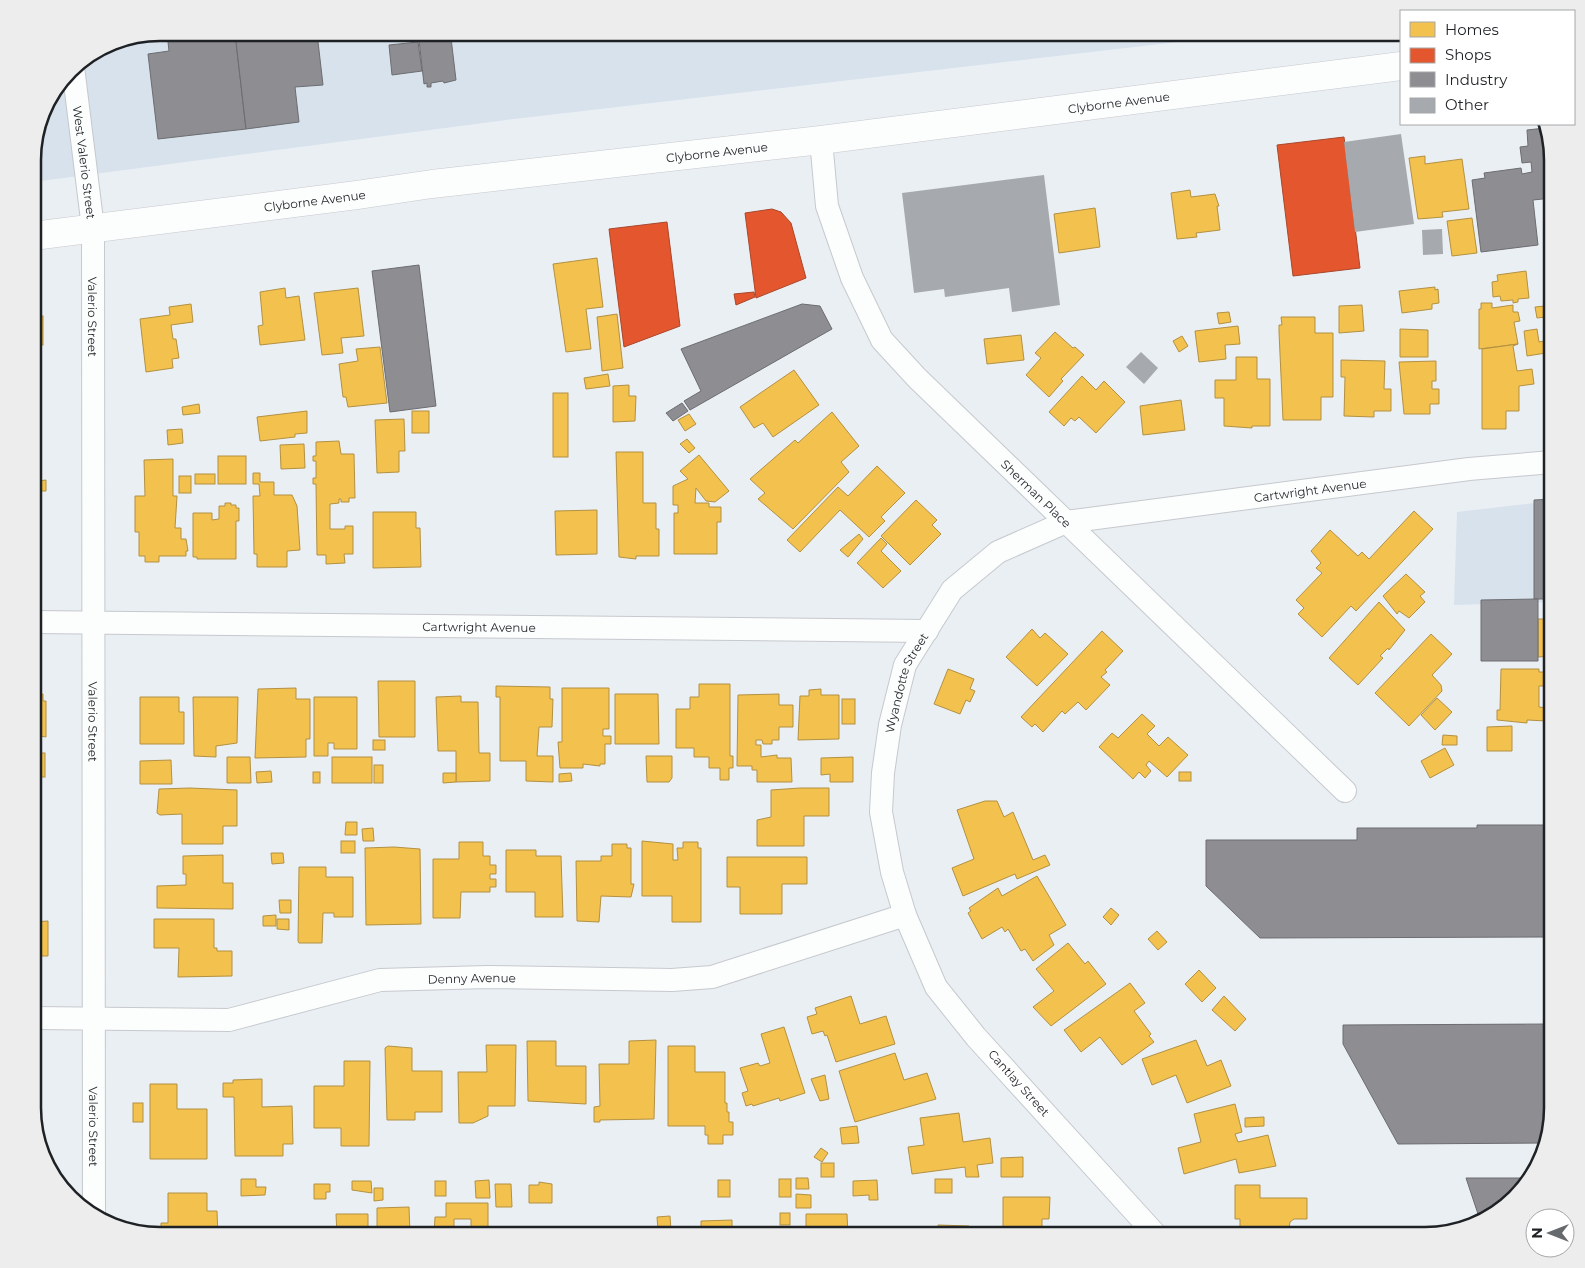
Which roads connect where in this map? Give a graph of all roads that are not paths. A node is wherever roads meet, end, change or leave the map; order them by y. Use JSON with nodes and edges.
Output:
{"nodes":[{"id":1,"x":1400,"y":66,"type":"edge"},
{"id":2,"x":74,"y":78,"type":"edge"},
{"id":3,"x":822,"y":140,"type":"junction"},
{"id":4,"x":93,"y":228,"type":"junction"},
{"id":5,"x":42,"y":235,"type":"edge"},
{"id":6,"x":1544,"y":463,"type":"edge"},
{"id":7,"x":1066,"y":522,"type":"junction"},
{"id":8,"x":94,"y":621,"type":"junction"},
{"id":9,"x":42,"y":622,"type":"edge"},
{"id":10,"x":927,"y":631,"type":"junction"},
{"id":11,"x":1345,"y":791,"type":"dead end"},
{"id":12,"x":905,"y":915,"type":"junction"},
{"id":13,"x":42,"y":1018,"type":"edge"},
{"id":14,"x":94,"y":1018,"type":"junction"},
{"id":15,"x":94,"y":1207,"type":"edge"},
{"id":16,"x":1148,"y":1227,"type":"edge"}],
"edges":[{"from":1,"to":3,"type":"main road","name":"Clyborne Avenue"},
{"from":2,"to":4,"type":"street","name":"West Valerio Street"},
{"from":3,"to":4,"type":"main road","name":"Clyborne Avenue"},
{"from":3,"to":7,"type":"street","name":"Sherman Place"},
{"from":4,"to":5,"type":"main road","name":"Clyborne Avenue"},
{"from":4,"to":8,"type":"street","name":"Valerio Street"},
{"from":6,"to":7,"type":"street","name":"Cartwright Avenue"},
{"from":7,"to":10,"type":"street","name":"Wyandotte Street"},
{"from":7,"to":11,"type":"street","name":"Sherman Place"},
{"from":8,"to":9,"type":"street","name":"Cartwright Avenue"},
{"from":8,"to":10,"type":"street","name":"Cartwright Avenue"},
{"from":8,"to":14,"type":"street","name":"Valerio Street"},
{"from":10,"to":12,"type":"street","name":"Wyandotte Street"},
{"from":12,"to":14,"type":"street","name":"Denny Avenue"},
{"from":12,"to":16,"type":"street","name":"Cantlay Street"},
{"from":13,"to":14,"type":"street","name":"Denny Avenue"},
{"from":14,"to":15,"type":"street","name":"Valerio Street"}]}
